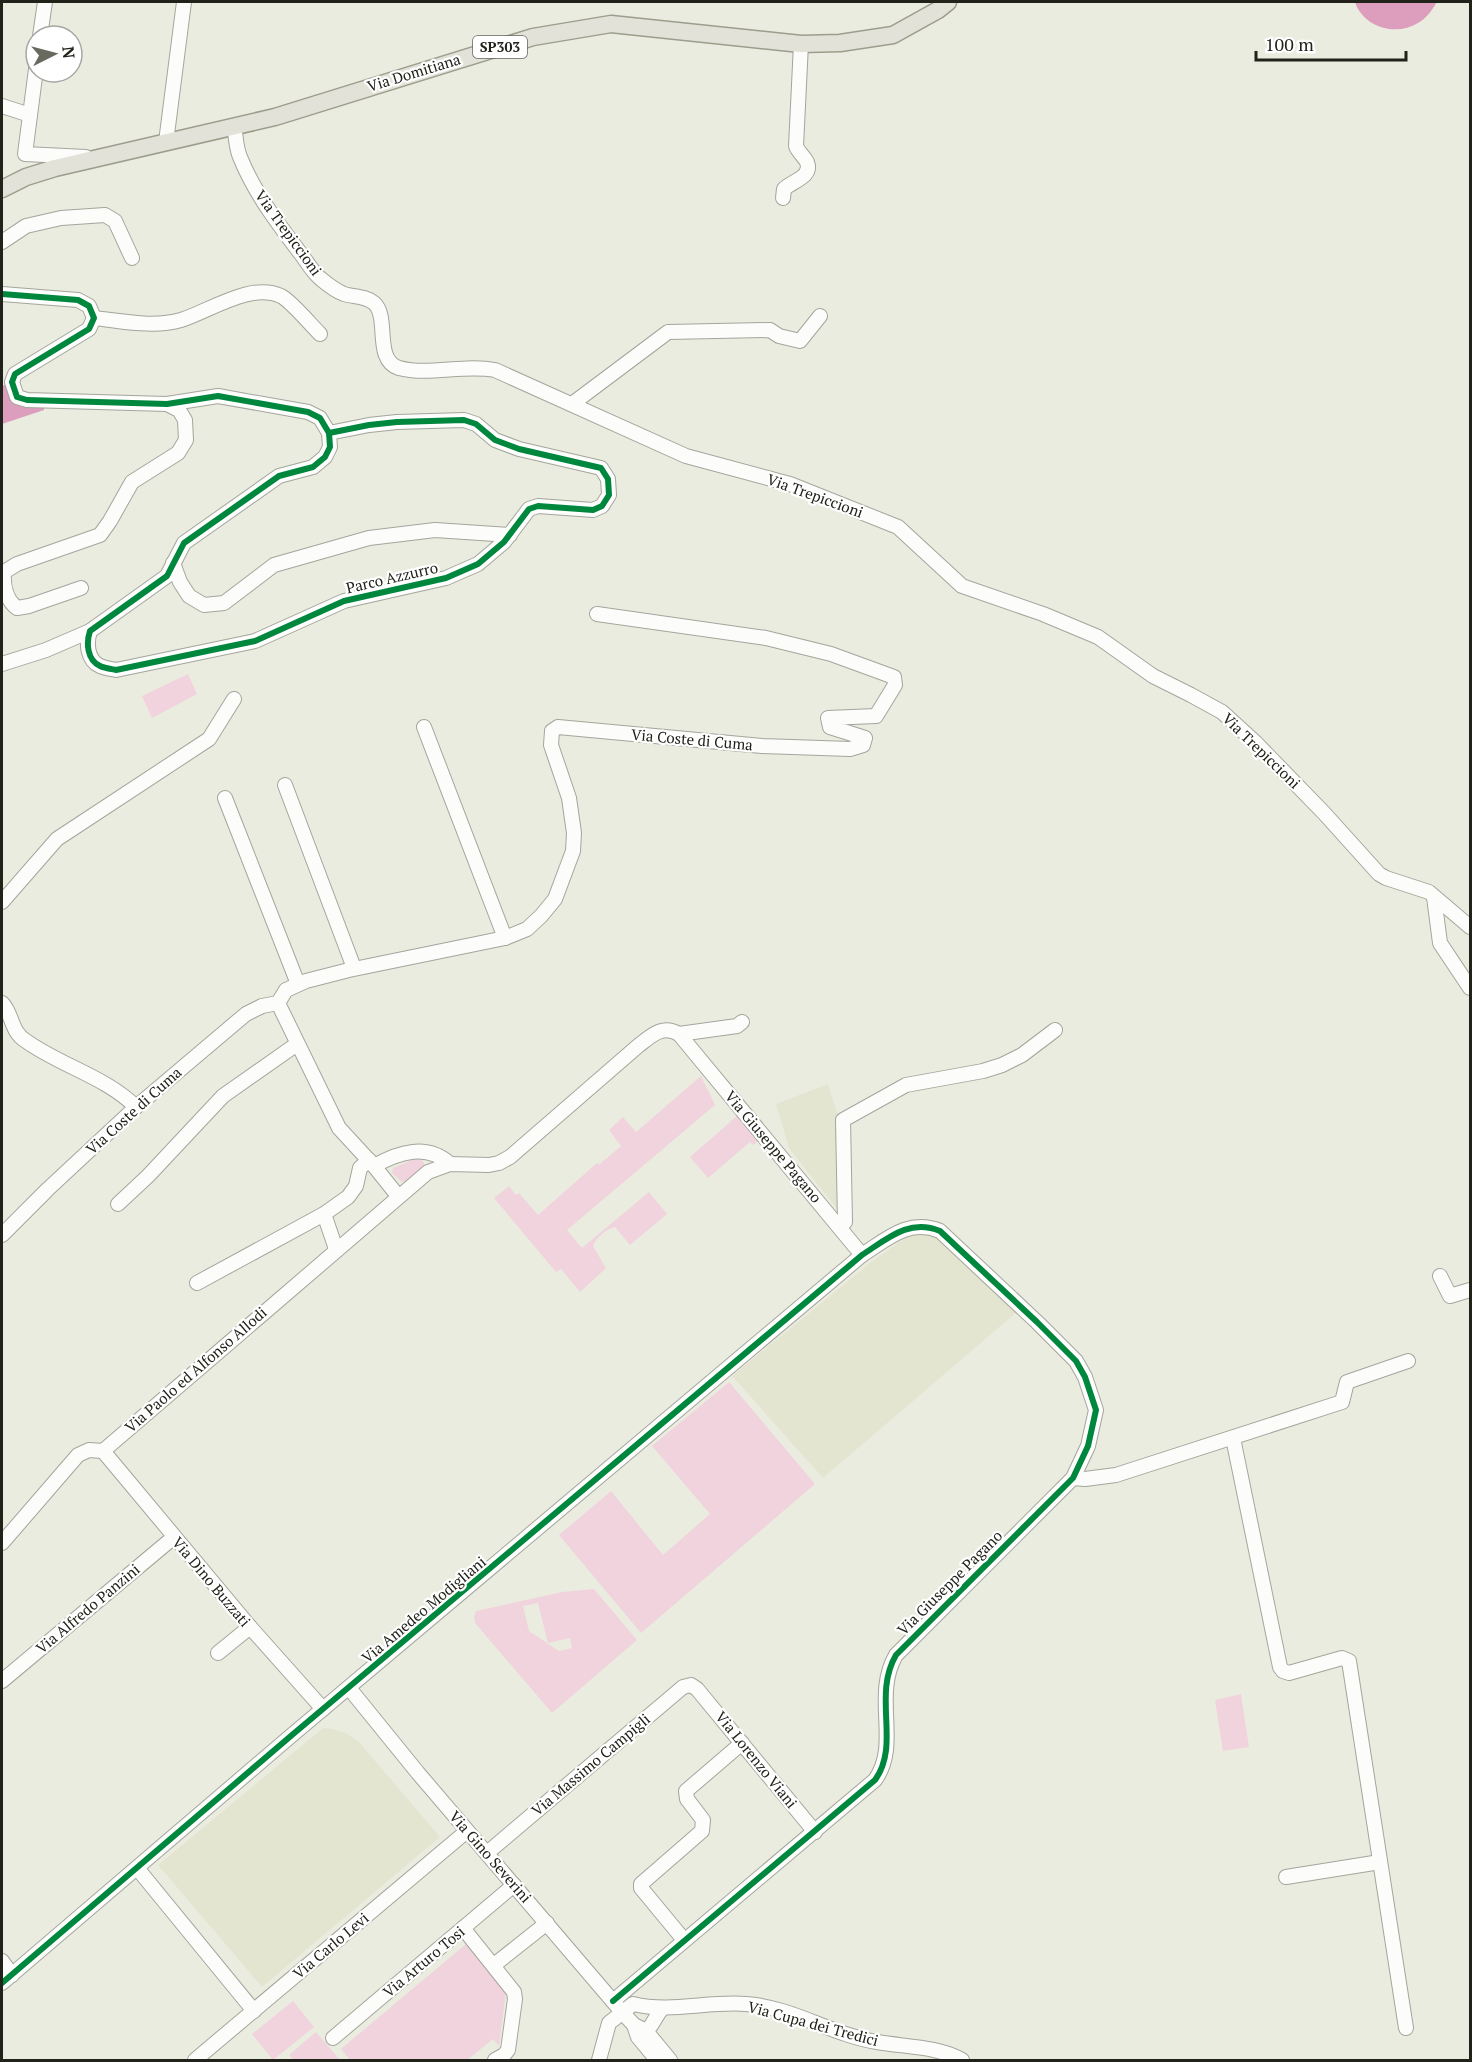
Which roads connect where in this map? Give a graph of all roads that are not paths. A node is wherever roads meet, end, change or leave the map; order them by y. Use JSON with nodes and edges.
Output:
{"nodes":[{"id":1,"x":43,"y":2,"type":"edge"},
{"id":2,"x":184,"y":2,"type":"edge"},
{"id":3,"x":948,"y":2,"type":"edge"},
{"id":4,"x":41,"y":24,"type":"edge"},
{"id":5,"x":801,"y":44,"type":"junction"},
{"id":6,"x":34,"y":84,"type":"edge"},
{"id":7,"x":2,"y":106,"type":"edge"},
{"id":8,"x":30,"y":115,"type":"junction"},
{"id":9,"x":234,"y":126,"type":"junction"},
{"id":10,"x":166,"y":142,"type":"junction"},
{"id":11,"x":97,"y":158,"type":"junction"},
{"id":12,"x":2,"y":189,"type":"edge"},
{"id":13,"x":783,"y":198,"type":"dead end"},
{"id":14,"x":2,"y":242,"type":"edge"},
{"id":15,"x":132,"y":258,"type":"dead end"},
{"id":16,"x":2,"y":294,"type":"edge"},
{"id":17,"x":820,"y":316,"type":"dead end"},
{"id":18,"x":94,"y":318,"type":"junction"},
{"id":19,"x":320,"y":334,"type":"dead end"},
{"id":20,"x":167,"y":404,"type":"junction"},
{"id":21,"x":573,"y":404,"type":"junction"},
{"id":22,"x":328,"y":433,"type":"junction"},
{"id":23,"x":510,"y":535,"type":"junction"},
{"id":24,"x":173,"y":563,"type":"junction"},
{"id":25,"x":81,"y":588,"type":"dead end"},
{"id":26,"x":597,"y":614,"type":"dead end"},
{"id":27,"x":90,"y":631,"type":"junction"},
{"id":28,"x":2,"y":664,"type":"edge"},
{"id":29,"x":234,"y":699,"type":"dead end"},
{"id":30,"x":424,"y":727,"type":"dead end"},
{"id":31,"x":285,"y":785,"type":"dead end"},
{"id":32,"x":225,"y":798,"type":"dead end"},
{"id":33,"x":1434,"y":897,"type":"junction"},
{"id":34,"x":2,"y":902,"type":"edge"},
{"id":35,"x":1470,"y":927,"type":"edge"},
{"id":36,"x":505,"y":938,"type":"junction"},
{"id":37,"x":354,"y":969,"type":"junction"},
{"id":38,"x":298,"y":984,"type":"junction"},
{"id":39,"x":1470,"y":988,"type":"edge"},
{"id":40,"x":2,"y":1003,"type":"edge"},
{"id":41,"x":278,"y":1003,"type":"junction"},
{"id":42,"x":742,"y":1022,"type":"dead end"},
{"id":43,"x":1055,"y":1030,"type":"dead end"},
{"id":44,"x":679,"y":1034,"type":"junction"},
{"id":45,"x":297,"y":1044,"type":"junction"},
{"id":46,"x":136,"y":1107,"type":"junction"},
{"id":47,"x":425,"y":1151,"type":"junction"},
{"id":48,"x":372,"y":1163,"type":"junction"},
{"id":49,"x":450,"y":1164,"type":"junction"},
{"id":50,"x":428,"y":1172,"type":"junction"},
{"id":51,"x":394,"y":1200,"type":"junction"},
{"id":52,"x":118,"y":1204,"type":"dead end"},
{"id":53,"x":324,"y":1214,"type":"junction"},
{"id":54,"x":840,"y":1227,"type":"junction"},
{"id":55,"x":2,"y":1235,"type":"edge"},
{"id":56,"x":336,"y":1249,"type":"junction"},
{"id":57,"x":862,"y":1255,"type":"junction"},
{"id":58,"x":1440,"y":1276,"type":"dead end"},
{"id":59,"x":197,"y":1282,"type":"dead end"},
{"id":60,"x":1470,"y":1290,"type":"edge"},
{"id":61,"x":1408,"y":1361,"type":"dead end"},
{"id":62,"x":1233,"y":1438,"type":"junction"},
{"id":63,"x":103,"y":1451,"type":"junction"},
{"id":64,"x":1073,"y":1478,"type":"junction"},
{"id":65,"x":174,"y":1537,"type":"junction"},
{"id":66,"x":2,"y":1543,"type":"edge"},
{"id":67,"x":249,"y":1627,"type":"junction"},
{"id":68,"x":218,"y":1653,"type":"dead end"},
{"id":69,"x":2,"y":1681,"type":"edge"},
{"id":70,"x":349,"y":1688,"type":"junction"},
{"id":71,"x":697,"y":1689,"type":"joint"},
{"id":72,"x":323,"y":1709,"type":"junction"},
{"id":73,"x":742,"y":1743,"type":"junction"},
{"id":74,"x":467,"y":1831,"type":"junction"},
{"id":75,"x":815,"y":1832,"type":"junction"},
{"id":76,"x":487,"y":1854,"type":"junction"},
{"id":77,"x":1380,"y":1862,"type":"junction"},
{"id":78,"x":137,"y":1868,"type":"junction"},
{"id":79,"x":1286,"y":1877,"type":"dead end"},
{"id":80,"x":514,"y":1885,"type":"junction"},
{"id":81,"x":547,"y":1923,"type":"junction"},
{"id":82,"x":463,"y":1928,"type":"junction"},
{"id":83,"x":684,"y":1940,"type":"junction"},
{"id":84,"x":2,"y":1961,"type":"edge"},
{"id":85,"x":494,"y":1965,"type":"junction"},
{"id":86,"x":7,"y":1979,"type":"edge"},
{"id":87,"x":618,"y":2007,"type":"junction"},
{"id":88,"x":662,"y":2009,"type":"junction"},
{"id":89,"x":254,"y":2011,"type":"junction"},
{"id":90,"x":640,"y":2028,"type":"junction"},
{"id":91,"x":1406,"y":2028,"type":"dead end"},
{"id":92,"x":333,"y":2038,"type":"dead end"},
{"id":93,"x":195,"y":2061,"type":"edge"},
{"id":94,"x":495,"y":2061,"type":"edge"},
{"id":95,"x":599,"y":2061,"type":"edge"},
{"id":96,"x":658,"y":2061,"type":"edge"},
{"id":97,"x":670,"y":2061,"type":"edge"},
{"id":98,"x":962,"y":2061,"type":"edge"}],
"edges":[{"from":1,"to":4,"type":"street"},
{"from":2,"to":10,"type":"street"},
{"from":3,"to":5,"type":"main road","name":"Via Domitiana","number":"SP303"},
{"from":5,"to":9,"type":"main road","name":"Via Domitiana","number":"SP303"},
{"from":5,"to":13,"type":"street"},
{"from":6,"to":8,"type":"street"},
{"from":7,"to":8,"type":"street"},
{"from":8,"to":11,"type":"street"},
{"from":9,"to":10,"type":"main road","name":"Via Domitiana","number":"SP303"},
{"from":9,"to":21,"type":"street","name":"Via Trepiccioni"},
{"from":10,"to":11,"type":"main road","name":"Via Domitiana","number":"SP303"},
{"from":11,"to":12,"type":"main road","name":"Via Domitiana","number":"SP303"},
{"from":14,"to":15,"type":"street"},
{"from":16,"to":18,"type":"street"},
{"from":17,"to":21,"type":"street"},
{"from":18,"to":19,"type":"street"},
{"from":18,"to":20,"type":"street"},
{"from":20,"to":22,"type":"street"},
{"from":20,"to":25,"type":"street"},
{"from":21,"to":33,"type":"street","name":"Via Trepiccioni"},
{"from":22,"to":23,"type":"street","name":"Parco Azzurro"},
{"from":22,"to":24,"type":"street"},
{"from":23,"to":24,"type":"street"},
{"from":23,"to":27,"type":"street","name":"Parco Azzurro"},
{"from":24,"to":27,"type":"street"},
{"from":26,"to":36,"type":"street","name":"Via Coste di Cuma"},
{"from":27,"to":28,"type":"street"},
{"from":29,"to":34,"type":"street"},
{"from":30,"to":36,"type":"street"},
{"from":31,"to":37,"type":"street"},
{"from":32,"to":38,"type":"street"},
{"from":33,"to":35,"type":"street","name":"Via Trepiccioni"},
{"from":33,"to":39,"type":"street"},
{"from":36,"to":37,"type":"street","name":"Via Coste di Cuma"},
{"from":37,"to":38,"type":"street","name":"Via Coste di Cuma"},
{"from":38,"to":41,"type":"street","name":"Via Coste di Cuma"},
{"from":40,"to":46,"type":"street"},
{"from":41,"to":45,"type":"street"},
{"from":41,"to":46,"type":"street","name":"Via Coste di Cuma"},
{"from":42,"to":44,"type":"street","name":"Via Paolo ed Alfonso Allodi"},
{"from":43,"to":54,"type":"street"},
{"from":44,"to":49,"type":"street","name":"Via Paolo ed Alfonso Allodi"},
{"from":44,"to":54,"type":"street","name":"Via Giuseppe Pagano"},
{"from":45,"to":48,"type":"street"},
{"from":45,"to":52,"type":"street"},
{"from":46,"to":55,"type":"street","name":"Via Coste di Cuma"},
{"from":47,"to":48,"type":"street"},
{"from":47,"to":49,"type":"street","name":"Via Paolo ed Alfonso Allodi"},
{"from":47,"to":50,"type":"street"},
{"from":48,"to":51,"type":"street"},
{"from":48,"to":53,"type":"street"},
{"from":49,"to":50,"type":"street","name":"Via Paolo ed Alfonso Allodi"},
{"from":50,"to":51,"type":"street","name":"Via Paolo ed Alfonso Allodi"},
{"from":51,"to":56,"type":"street","name":"Via Paolo ed Alfonso Allodi"},
{"from":53,"to":56,"type":"street"},
{"from":53,"to":59,"type":"street"},
{"from":54,"to":57,"type":"street","name":"Via Giuseppe Pagano"},
{"from":56,"to":63,"type":"street","name":"Via Paolo ed Alfonso Allodi"},
{"from":57,"to":64,"type":"street","name":"Via Giuseppe Pagano"},
{"from":57,"to":70,"type":"street","name":"Via Amedeo Modigliani"},
{"from":58,"to":60,"type":"street"},
{"from":61,"to":62,"type":"street"},
{"from":62,"to":64,"type":"street"},
{"from":62,"to":77,"type":"street"},
{"from":63,"to":65,"type":"street","name":"Via Dino Buzzati"},
{"from":63,"to":66,"type":"street","name":"Via Paolo ed Alfonso Allodi"},
{"from":64,"to":75,"type":"street","name":"Via Giuseppe Pagano"},
{"from":65,"to":67,"type":"street","name":"Via Dino Buzzati"},
{"from":65,"to":69,"type":"street","name":"Via Alfredo Panzini"},
{"from":67,"to":68,"type":"street"},
{"from":67,"to":72,"type":"street","name":"Via Dino Buzzati"},
{"from":70,"to":72,"type":"street","name":"Via Amedeo Modigliani"},
{"from":70,"to":74,"type":"street","name":"Via Gino Severini"},
{"from":71,"to":73,"type":"street","name":"Via Lorenzo Viani"},
{"from":71,"to":76,"type":"street","name":"Via Massimo Campigli"},
{"from":72,"to":78,"type":"street","name":"Via Amedeo Modigliani"},
{"from":73,"to":75,"type":"street","name":"Via Lorenzo Viani"},
{"from":73,"to":83,"type":"street"},
{"from":74,"to":76,"type":"street","name":"Via Gino Severini"},
{"from":74,"to":89,"type":"street","name":"Via Carlo Levi"},
{"from":75,"to":83,"type":"street","name":"Via Giuseppe Pagano"},
{"from":76,"to":80,"type":"street","name":"Via Gino Severini"},
{"from":77,"to":79,"type":"street"},
{"from":77,"to":91,"type":"street"},
{"from":78,"to":86,"type":"street","name":"Via Amedeo Modigliani"},
{"from":78,"to":89,"type":"street"},
{"from":80,"to":81,"type":"street","name":"Via Gino Severini"},
{"from":80,"to":82,"type":"street","name":"Via Arturo Tosi"},
{"from":81,"to":85,"type":"street"},
{"from":81,"to":87,"type":"street","name":"Via Gino Severini"},
{"from":82,"to":85,"type":"street"},
{"from":82,"to":92,"type":"street","name":"Via Arturo Tosi"},
{"from":83,"to":87,"type":"street","name":"Via Giuseppe Pagano"},
{"from":84,"to":86,"type":"street"},
{"from":85,"to":94,"type":"street"},
{"from":87,"to":88,"type":"street","name":"Via Cupa dei Tredici"},
{"from":87,"to":90,"type":"street","name":"Via Gino Severini"},
{"from":87,"to":95,"type":"street","name":"Via Giuseppe Pagano"},
{"from":88,"to":90,"type":"street"},
{"from":88,"to":98,"type":"street","name":"Via Cupa dei Tredici"},
{"from":89,"to":93,"type":"street","name":"Via Carlo Levi"},
{"from":90,"to":96,"type":"street","name":"Via Gino Severini"},
{"from":90,"to":97,"type":"street","name":"Via Gino Severini"}]}
